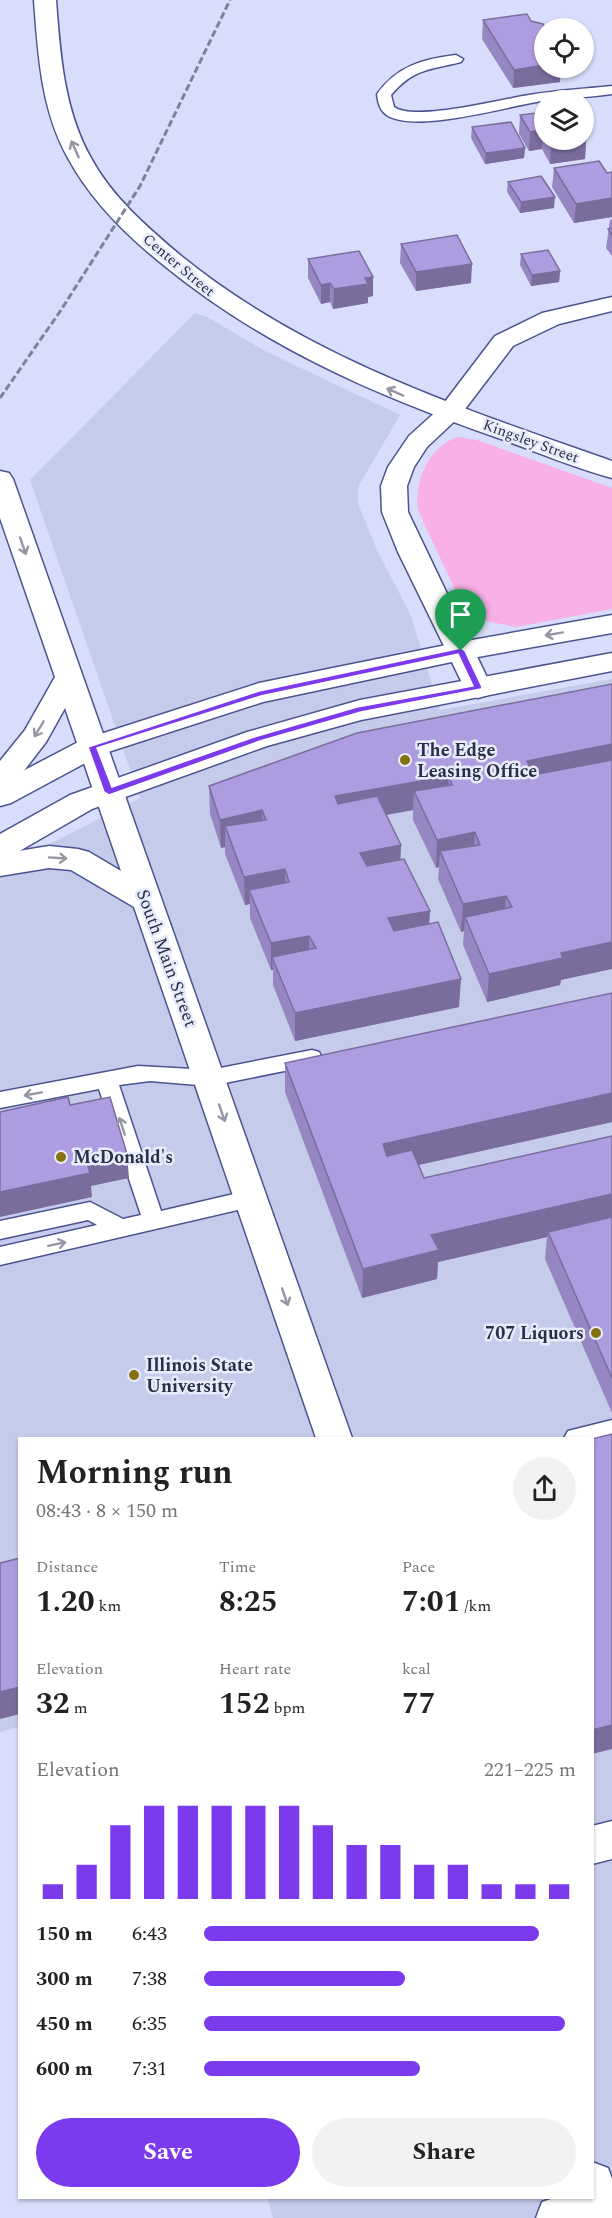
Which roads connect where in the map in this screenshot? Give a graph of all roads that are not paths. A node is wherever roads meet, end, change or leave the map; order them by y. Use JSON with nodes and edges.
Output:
{"nodes":[{"id":1,"x":45,"y":0,"type":"edge"},
{"id":2,"x":456,"y":59,"type":"dead end"},
{"id":3,"x":612,"y":90,"type":"edge"},
{"id":4,"x":612,"y":304,"type":"edge"},
{"id":5,"x":450,"y":412,"type":"junction"},
{"id":6,"x":612,"y":470,"type":"edge"},
{"id":7,"x":0,"y":479,"type":"edge"},
{"id":8,"x":612,"y":624,"type":"edge"},
{"id":9,"x":461,"y":651,"type":"junction"},
{"id":10,"x":612,"y":662,"type":"edge"},
{"id":11,"x":68,"y":678,"type":"junction"},
{"id":12,"x":478,"y":687,"type":"junction"},
{"id":13,"x":92,"y":747,"type":"junction"},
{"id":14,"x":0,"y":782,"type":"edge"},
{"id":15,"x":109,"y":792,"type":"junction"},
{"id":16,"x":0,"y":796,"type":"edge"},
{"id":17,"x":0,"y":848,"type":"edge"},
{"id":18,"x":0,"y":865,"type":"edge"},
{"id":19,"x":146,"y":900,"type":"junction"},
{"id":20,"x":336,"y":1053,"type":"edge"},
{"id":21,"x":210,"y":1078,"type":"junction"},
{"id":22,"x":107,"y":1081,"type":"junction"},
{"id":23,"x":76,"y":1086,"type":"junction"},
{"id":24,"x":0,"y":1100,"type":"edge"},
{"id":25,"x":58,"y":1110,"type":"edge"},
{"id":26,"x":251,"y":1199,"type":"junction"},
{"id":27,"x":154,"y":1222,"type":"junction"},
{"id":28,"x":121,"y":1229,"type":"junction"},
{"id":29,"x":0,"y":1230,"type":"edge"},
{"id":30,"x":0,"y":1256,"type":"edge"},
{"id":31,"x":612,"y":1430,"type":"edge"},
{"id":32,"x":334,"y":1437,"type":"edge"},
{"id":33,"x":580,"y":1437,"type":"edge"},
{"id":34,"x":612,"y":1840,"type":"edge"},
{"id":35,"x":594,"y":1844,"type":"edge"},
{"id":36,"x":599,"y":2203,"type":"edge"},
{"id":37,"x":558,"y":2218,"type":"edge"}],
"edges":[{"from":5,"to":1,"type":"main road","name":"Center Street","one_way":true},
{"from":2,"to":3,"type":"lane"},
{"from":4,"to":5,"type":"main road"},
{"from":5,"to":6,"type":"main road","name":"Kingsley Street"},
{"from":5,"to":9,"type":"main road"},
{"from":7,"to":11,"type":"main road","name":"South Main Street","one_way":true},
{"from":8,"to":9,"type":"main road","one_way":true},
{"from":9,"to":12,"type":"main road"},
{"from":9,"to":13,"type":"main road"},
{"from":10,"to":12,"type":"main road"},
{"from":11,"to":13,"type":"main road","name":"South Main Street"},
{"from":11,"to":14,"type":"main road","one_way":true},
{"from":12,"to":15,"type":"main road"},
{"from":13,"to":15,"type":"main road","name":"South Main Street"},
{"from":13,"to":16,"type":"main road"},
{"from":15,"to":17,"type":"main road"},
{"from":15,"to":19,"type":"main road","name":"South Main Street"},
{"from":18,"to":19,"type":"main road","one_way":true},
{"from":19,"to":21,"type":"main road","name":"South Main Street"},
{"from":20,"to":21,"type":"lane"},
{"from":21,"to":22,"type":"lane"},
{"from":21,"to":26,"type":"main road","name":"South Main Street","one_way":true},
{"from":22,"to":23,"type":"lane"},
{"from":27,"to":22,"type":"lane","one_way":true},
{"from":23,"to":24,"type":"lane","one_way":true},
{"from":23,"to":25,"type":"lane"},
{"from":26,"to":27,"type":"lane"},
{"from":26,"to":32,"type":"main road","name":"South Main Street","one_way":true},
{"from":27,"to":28,"type":"lane"},
{"from":28,"to":29,"type":"lane"},
{"from":30,"to":28,"type":"lane","one_way":true},
{"from":31,"to":33,"type":"lane"},
{"from":34,"to":35,"type":"main road"},
{"from":36,"to":37,"type":"main road"}]}
